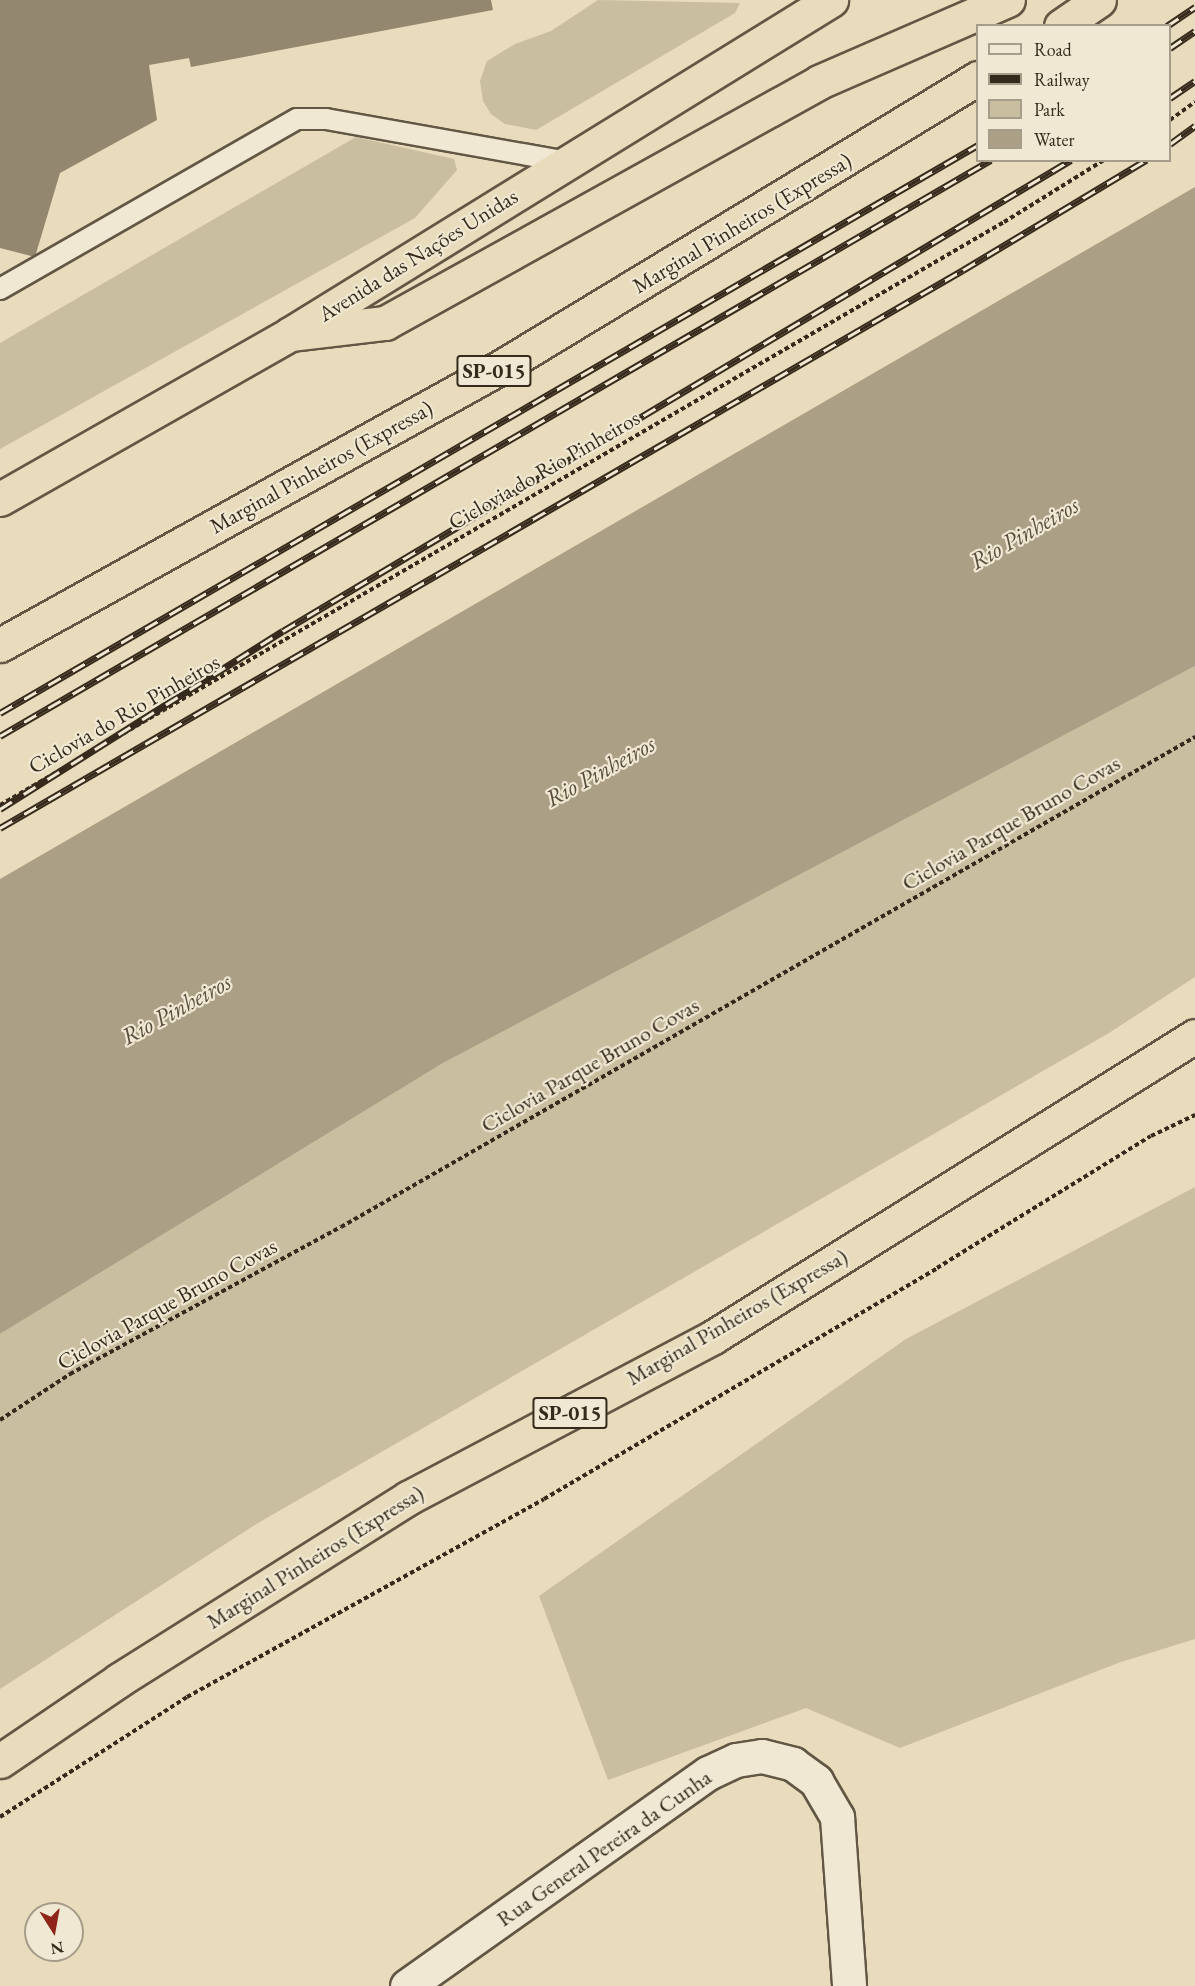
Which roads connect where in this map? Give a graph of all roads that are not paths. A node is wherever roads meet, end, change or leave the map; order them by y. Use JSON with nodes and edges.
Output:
{"nodes":[{"id":1,"x":831,"y":0,"type":"edge"},
{"id":2,"x":1008,"y":0,"type":"edge"},
{"id":3,"x":1100,"y":0,"type":"edge"},
{"id":4,"x":1064,"y":24,"type":"edge"},
{"id":5,"x":976,"y":79,"type":"edge"},
{"id":6,"x":568,"y":162,"type":"junction"},
{"id":7,"x":0,"y":289,"type":"edge"},
{"id":8,"x":290,"y":334,"type":"junction"},
{"id":9,"x":0,"y":499,"type":"edge"},
{"id":10,"x":0,"y":645,"type":"edge"},
{"id":11,"x":1195,"y":1036,"type":"edge"},
{"id":12,"x":0,"y":1761,"type":"edge"},
{"id":13,"x":407,"y":1986,"type":"edge"},
{"id":14,"x":849,"y":1986,"type":"edge"}],
"edges":[{"from":1,"to":6,"type":"highway","name":"Avenida das Nações Unidas"},
{"from":2,"to":8,"type":"highway"},
{"from":3,"to":4,"type":"highway"},
{"from":5,"to":10,"type":"highway","name":"Marginal Pinheiros (Expressa)","number":"SP-015"},
{"from":6,"to":7,"type":"lane"},
{"from":6,"to":8,"type":"highway","name":"Avenida das Nações Unidas"},
{"from":8,"to":9,"type":"highway","name":"Avenida das Nações Unidas"},
{"from":11,"to":12,"type":"highway","name":"Marginal Pinheiros (Expressa)","number":"SP-015"},
{"from":13,"to":14,"type":"street","name":"Rua General Pereira da Cunha"}]}
